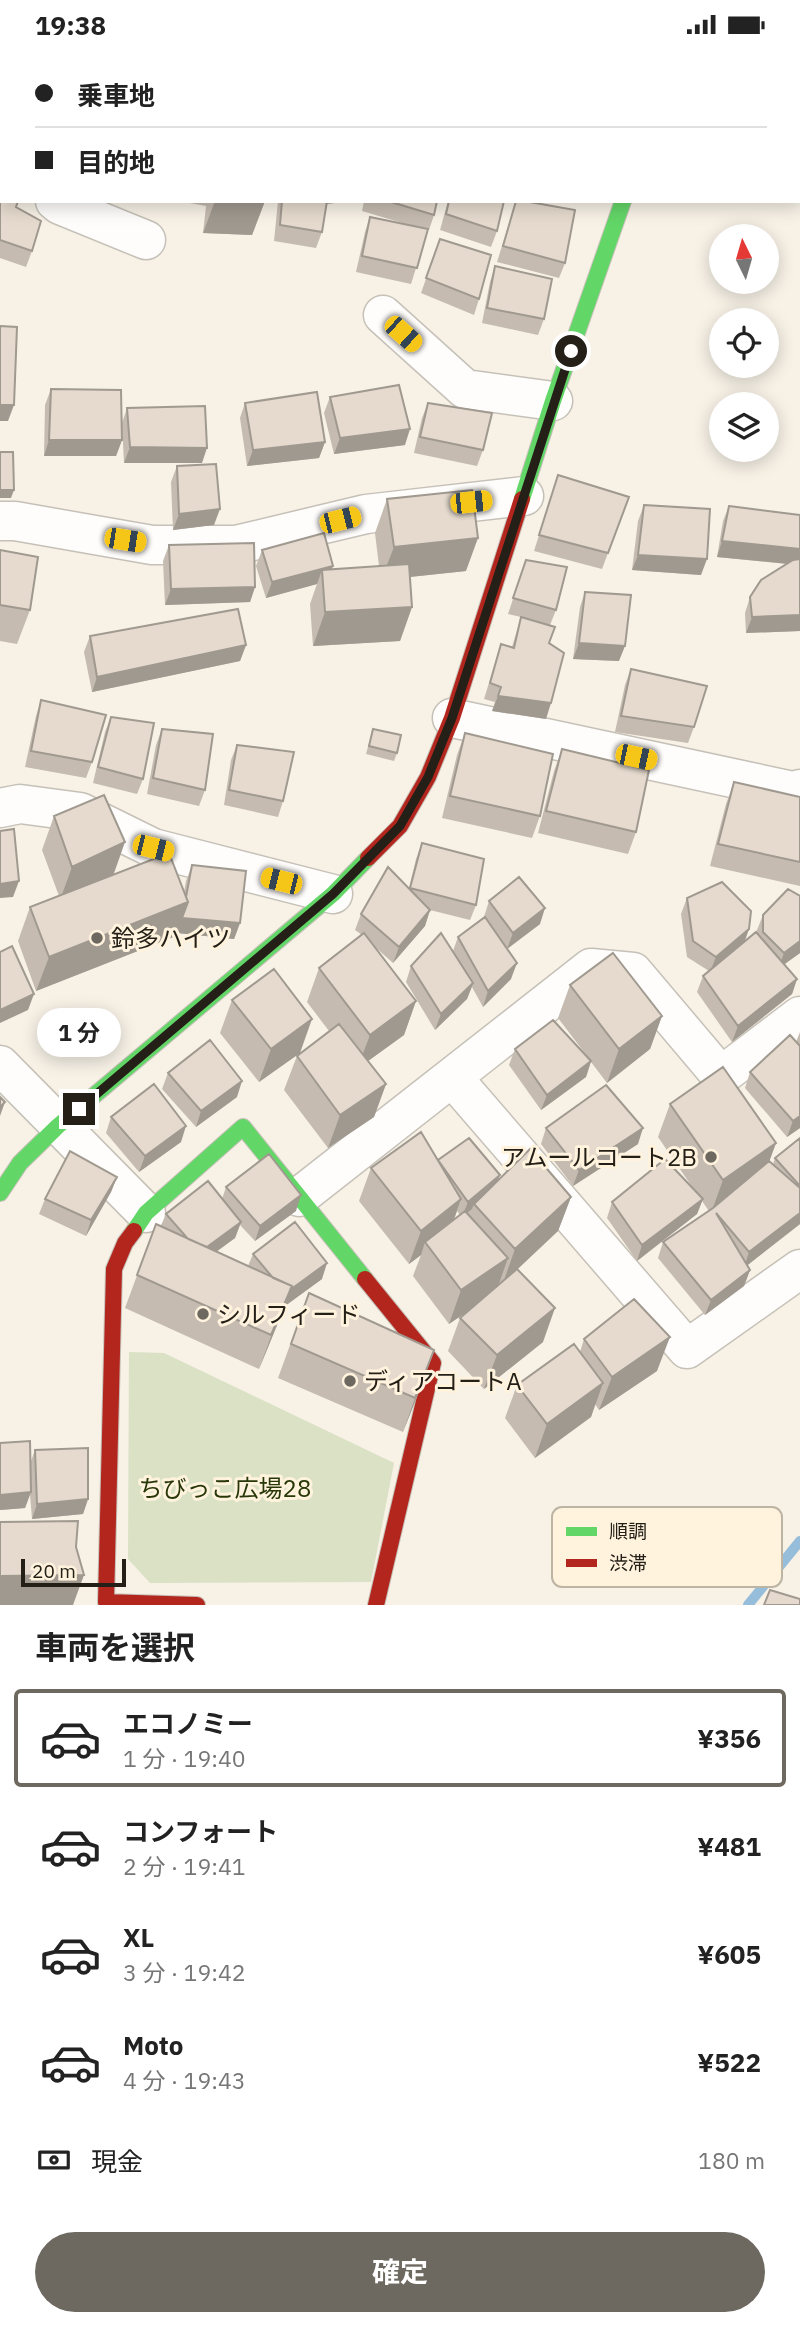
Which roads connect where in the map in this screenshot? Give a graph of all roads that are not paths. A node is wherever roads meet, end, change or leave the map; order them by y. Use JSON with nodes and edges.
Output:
{"nodes":[{"id":1,"x":58,"y":203,"type":"edge"},
{"id":2,"x":622,"y":203,"type":"edge"},
{"id":3,"x":146,"y":240,"type":"dead end"},
{"id":4,"x":383,"y":315,"type":"dead end"},
{"id":5,"x":553,"y":401,"type":"junction"},
{"id":6,"x":524,"y":496,"type":"junction"},
{"id":7,"x":0,"y":521,"type":"edge"},
{"id":8,"x":452,"y":718,"type":"junction"},
{"id":9,"x":800,"y":789,"type":"edge"},
{"id":10,"x":0,"y":807,"type":"edge"},
{"id":11,"x":333,"y":894,"type":"junction"},
{"id":12,"x":800,"y":1016,"type":"edge"},
{"id":13,"x":0,"y":1065,"type":"edge"},
{"id":14,"x":452,"y":1077,"type":"junction"},
{"id":15,"x":58,"y":1126,"type":"junction"},
{"id":16,"x":0,"y":1192,"type":"edge"},
{"id":17,"x":299,"y":1197,"type":"junction"},
{"id":18,"x":146,"y":1213,"type":"junction"},
{"id":19,"x":800,"y":1269,"type":"edge"},
{"id":20,"x":197,"y":1605,"type":"edge"},
{"id":21,"x":376,"y":1605,"type":"edge"}],
"edges":[{"from":1,"to":3,"type":"street"},
{"from":2,"to":5,"type":"street"},
{"from":4,"to":5,"type":"street"},
{"from":5,"to":6,"type":"street"},
{"from":6,"to":7,"type":"street"},
{"from":6,"to":8,"type":"street"},
{"from":8,"to":9,"type":"street"},
{"from":8,"to":11,"type":"street"},
{"from":10,"to":11,"type":"street"},
{"from":11,"to":15,"type":"street"},
{"from":12,"to":14,"type":"street"},
{"from":13,"to":15,"type":"street"},
{"from":14,"to":17,"type":"street"},
{"from":14,"to":19,"type":"street"},
{"from":15,"to":16,"type":"street"},
{"from":15,"to":18,"type":"street"},
{"from":17,"to":18,"type":"street"},
{"from":17,"to":21,"type":"street"},
{"from":18,"to":20,"type":"street"}]}
